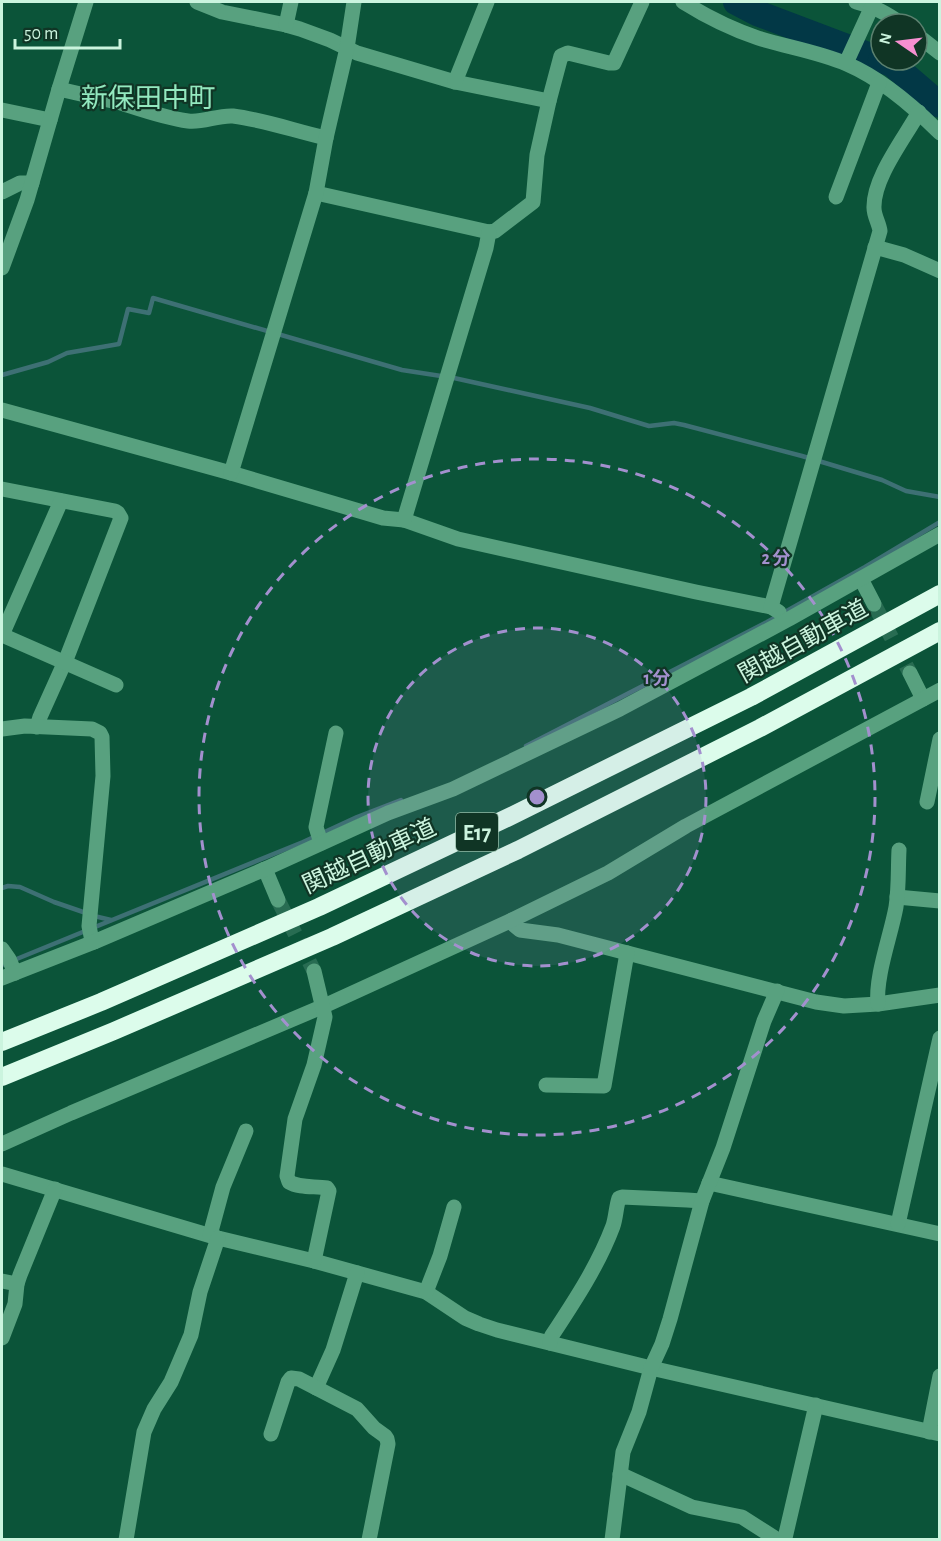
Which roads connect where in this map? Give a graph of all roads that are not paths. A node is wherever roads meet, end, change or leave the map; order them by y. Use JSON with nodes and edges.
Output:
{"nodes":[{"id":1,"x":86,"y":2,"type":"edge"},
{"id":2,"x":197,"y":2,"type":"edge"},
{"id":3,"x":291,"y":2,"type":"edge"},
{"id":4,"x":354,"y":2,"type":"edge"},
{"id":5,"x":487,"y":2,"type":"edge"},
{"id":6,"x":642,"y":2,"type":"edge"},
{"id":7,"x":683,"y":2,"type":"edge"},
{"id":8,"x":856,"y":2,"type":"edge"},
{"id":9,"x":872,"y":6,"type":"edge"},
{"id":10,"x":286,"y":25,"type":"junction"},
{"id":11,"x":347,"y":48,"type":"junction"},
{"id":12,"x":847,"y":61,"type":"junction"},
{"id":13,"x":455,"y":82,"type":"junction"},
{"id":14,"x":879,"y":83,"type":"junction"},
{"id":15,"x":59,"y":89,"type":"junction"},
{"id":16,"x":549,"y":101,"type":"junction"},
{"id":17,"x":2,"y":110,"type":"edge"},
{"id":18,"x":919,"y":112,"type":"junction"},
{"id":19,"x":50,"y":120,"type":"junction"},
{"id":20,"x":939,"y":133,"type":"edge"},
{"id":21,"x":326,"y":138,"type":"junction"},
{"id":22,"x":32,"y":183,"type":"junction"},
{"id":23,"x":2,"y":192,"type":"edge"},
{"id":24,"x":316,"y":193,"type":"junction"},
{"id":25,"x":836,"y":197,"type":"dead end"},
{"id":26,"x":489,"y":232,"type":"junction"},
{"id":27,"x":875,"y":248,"type":"junction"},
{"id":28,"x":2,"y":268,"type":"edge"},
{"id":29,"x":939,"y":271,"type":"edge"},
{"id":30,"x":2,"y":410,"type":"edge"},
{"id":31,"x":231,"y":473,"type":"junction"},
{"id":32,"x":2,"y":489,"type":"edge"},
{"id":33,"x":61,"y":501,"type":"junction"},
{"id":34,"x":404,"y":520,"type":"junction"},
{"id":35,"x":939,"y":534,"type":"edge"},
{"id":36,"x":861,"y":579,"type":"junction"},
{"id":37,"x":939,"y":594,"type":"edge"},
{"id":38,"x":874,"y":604,"type":"tunnel mouth"},
{"id":39,"x":771,"y":607,"type":"junction"},
{"id":40,"x":789,"y":619,"type":"junction"},
{"id":41,"x":939,"y":631,"type":"edge"},
{"id":42,"x":64,"y":663,"type":"junction"},
{"id":43,"x":910,"y":673,"type":"tunnel mouth"},
{"id":44,"x":116,"y":685,"type":"dead end"},
{"id":45,"x":939,"y":690,"type":"edge"},
{"id":46,"x":923,"y":699,"type":"junction"},
{"id":47,"x":37,"y":727,"type":"junction"},
{"id":48,"x":2,"y":729,"type":"edge"},
{"id":49,"x":336,"y":733,"type":"dead end"},
{"id":50,"x":939,"y":739,"type":"edge"},
{"id":51,"x":927,"y":802,"type":"dead end"},
{"id":52,"x":321,"y":843,"type":"junction"},
{"id":53,"x":899,"y":850,"type":"dead end"},
{"id":54,"x":265,"y":870,"type":"junction"},
{"id":55,"x":897,"y":897,"type":"junction"},
{"id":56,"x":278,"y":900,"type":"tunnel mouth"},
{"id":57,"x":939,"y":901,"type":"edge"},
{"id":58,"x":512,"y":920,"type":"junction"},
{"id":59,"x":94,"y":942,"type":"junction"},
{"id":60,"x":2,"y":949,"type":"edge"},
{"id":61,"x":627,"y":953,"type":"junction"},
{"id":62,"x":314,"y":971,"type":"tunnel mouth"},
{"id":63,"x":8,"y":976,"type":"edge"},
{"id":64,"x":777,"y":991,"type":"junction"},
{"id":65,"x":939,"y":995,"type":"edge"},
{"id":66,"x":878,"y":1004,"type":"junction"},
{"id":67,"x":324,"y":1006,"type":"junction"},
{"id":68,"x":939,"y":1038,"type":"edge"},
{"id":69,"x":2,"y":1042,"type":"edge"},
{"id":70,"x":2,"y":1077,"type":"edge"},
{"id":71,"x":546,"y":1085,"type":"dead end"},
{"id":72,"x":246,"y":1131,"type":"dead end"},
{"id":73,"x":2,"y":1144,"type":"edge"},
{"id":74,"x":2,"y":1174,"type":"edge"},
{"id":75,"x":709,"y":1183,"type":"junction"},
{"id":76,"x":55,"y":1189,"type":"junction"},
{"id":77,"x":702,"y":1201,"type":"junction"},
{"id":78,"x":454,"y":1208,"type":"dead end"},
{"id":79,"x":898,"y":1224,"type":"junction"},
{"id":80,"x":939,"y":1234,"type":"edge"},
{"id":81,"x":214,"y":1236,"type":"junction"},
{"id":82,"x":314,"y":1261,"type":"junction"},
{"id":83,"x":357,"y":1274,"type":"junction"},
{"id":84,"x":2,"y":1281,"type":"edge"},
{"id":85,"x":17,"y":1284,"type":"junction"},
{"id":86,"x":426,"y":1292,"type":"junction"},
{"id":87,"x":2,"y":1338,"type":"edge"},
{"id":88,"x":550,"y":1343,"type":"junction"},
{"id":89,"x":651,"y":1368,"type":"junction"},
{"id":90,"x":939,"y":1376,"type":"edge"},
{"id":91,"x":316,"y":1388,"type":"junction"},
{"id":92,"x":816,"y":1405,"type":"junction"},
{"id":93,"x":934,"y":1433,"type":"edge"},
{"id":94,"x":271,"y":1434,"type":"dead end"},
{"id":95,"x":620,"y":1474,"type":"junction"},
{"id":96,"x":126,"y":1539,"type":"edge"},
{"id":97,"x":369,"y":1539,"type":"edge"},
{"id":98,"x":612,"y":1539,"type":"edge"},
{"id":99,"x":780,"y":1539,"type":"edge"}],
"edges":[{"from":1,"to":15,"type":"street"},
{"from":2,"to":10,"type":"street"},
{"from":3,"to":10,"type":"street"},
{"from":4,"to":11,"type":"street"},
{"from":5,"to":13,"type":"street"},
{"from":6,"to":16,"type":"street"},
{"from":7,"to":12,"type":"street"},
{"from":8,"to":9,"type":"street"},
{"from":9,"to":12,"type":"street"},
{"from":10,"to":11,"type":"street"},
{"from":11,"to":13,"type":"street"},
{"from":11,"to":21,"type":"street"},
{"from":12,"to":14,"type":"street"},
{"from":13,"to":16,"type":"street"},
{"from":14,"to":18,"type":"street"},
{"from":14,"to":25,"type":"street"},
{"from":15,"to":19,"type":"street"},
{"from":15,"to":21,"type":"street"},
{"from":16,"to":26,"type":"street"},
{"from":17,"to":19,"type":"street"},
{"from":18,"to":20,"type":"street"},
{"from":18,"to":27,"type":"street"},
{"from":19,"to":22,"type":"street"},
{"from":21,"to":24,"type":"street"},
{"from":22,"to":23,"type":"street"},
{"from":22,"to":28,"type":"street"},
{"from":24,"to":26,"type":"street"},
{"from":24,"to":31,"type":"street"},
{"from":26,"to":34,"type":"street"},
{"from":27,"to":29,"type":"street"},
{"from":27,"to":39,"type":"street"},
{"from":30,"to":31,"type":"street"},
{"from":31,"to":34,"type":"street"},
{"from":32,"to":33,"type":"street"},
{"from":33,"to":42,"type":"street"},
{"from":33,"to":42,"type":"street"},
{"from":34,"to":39,"type":"street"},
{"from":35,"to":36,"type":"street"},
{"from":36,"to":38,"type":"street"},
{"from":36,"to":40,"type":"street"},
{"from":37,"to":69,"type":"highway","name":"関越自動車道","number":"E17"},
{"from":39,"to":40,"type":"street"},
{"from":40,"to":52,"type":"street"},
{"from":41,"to":70,"type":"highway","number":"E17"},
{"from":42,"to":44,"type":"street"},
{"from":42,"to":47,"type":"street"},
{"from":43,"to":46,"type":"street"},
{"from":45,"to":46,"type":"street"},
{"from":46,"to":58,"type":"street"},
{"from":47,"to":48,"type":"street"},
{"from":47,"to":59,"type":"street"},
{"from":49,"to":52,"type":"street"},
{"from":50,"to":51,"type":"street"},
{"from":52,"to":54,"type":"street"},
{"from":53,"to":55,"type":"street"},
{"from":54,"to":56,"type":"street"},
{"from":54,"to":59,"type":"street"},
{"from":55,"to":57,"type":"street"},
{"from":55,"to":66,"type":"street"},
{"from":58,"to":61,"type":"street"},
{"from":58,"to":67,"type":"street"},
{"from":59,"to":63,"type":"street"},
{"from":60,"to":63,"type":"street"},
{"from":61,"to":64,"type":"street"},
{"from":61,"to":71,"type":"street"},
{"from":62,"to":67,"type":"street"},
{"from":64,"to":66,"type":"street"},
{"from":64,"to":75,"type":"street"},
{"from":65,"to":66,"type":"street"},
{"from":67,"to":73,"type":"street"},
{"from":67,"to":82,"type":"street"},
{"from":68,"to":79,"type":"street"},
{"from":72,"to":81,"type":"street"},
{"from":74,"to":76,"type":"street"},
{"from":75,"to":77,"type":"street"},
{"from":75,"to":79,"type":"street"},
{"from":76,"to":81,"type":"street"},
{"from":76,"to":85,"type":"street"},
{"from":77,"to":88,"type":"street"},
{"from":77,"to":89,"type":"street"},
{"from":78,"to":86,"type":"street"},
{"from":79,"to":80,"type":"street"},
{"from":81,"to":82,"type":"street"},
{"from":81,"to":96,"type":"street"},
{"from":82,"to":83,"type":"street"},
{"from":83,"to":86,"type":"street"},
{"from":83,"to":91,"type":"street"},
{"from":84,"to":85,"type":"street"},
{"from":85,"to":87,"type":"street"},
{"from":86,"to":88,"type":"street"},
{"from":88,"to":89,"type":"street"},
{"from":89,"to":92,"type":"street"},
{"from":89,"to":95,"type":"street"},
{"from":90,"to":93,"type":"street"},
{"from":91,"to":94,"type":"street"},
{"from":91,"to":97,"type":"street"},
{"from":92,"to":93,"type":"street"},
{"from":92,"to":99,"type":"street"},
{"from":95,"to":98,"type":"street"},
{"from":95,"to":99,"type":"street"}]}
